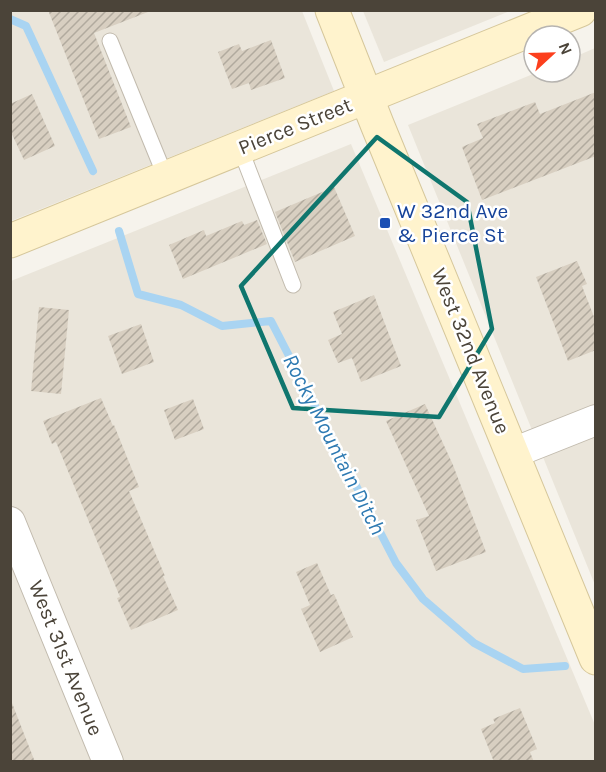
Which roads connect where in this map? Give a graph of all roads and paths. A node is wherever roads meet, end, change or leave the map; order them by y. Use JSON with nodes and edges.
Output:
{"nodes":[{"id":1,"x":332,"y":10,"type":"edge"},
{"id":2,"x":580,"y":10,"type":"edge"},
{"id":3,"x":110,"y":41,"type":"dead end"},
{"id":4,"x":366,"y":97,"type":"junction"},
{"id":5,"x":240,"y":148,"type":"junction"},
{"id":6,"x":166,"y":178,"type":"junction"},
{"id":7,"x":10,"y":241,"type":"edge"},
{"id":8,"x":293,"y":285,"type":"dead end"},
{"id":9,"x":596,"y":420,"type":"edge"},
{"id":10,"x":513,"y":453,"type":"junction"},
{"id":11,"x":10,"y":522,"type":"edge"},
{"id":12,"x":596,"y":658,"type":"edge"},
{"id":13,"x":108,"y":762,"type":"edge"}],
"edges":[{"from":1,"to":4,"type":"street","name":"West 32nd Avenue"},
{"from":2,"to":4,"type":"street","name":"Pierce Street"},
{"from":3,"to":6,"type":"lane"},
{"from":4,"to":5,"type":"street","name":"Pierce Street"},
{"from":4,"to":10,"type":"street","name":"West 32nd Avenue"},
{"from":5,"to":6,"type":"street","name":"Pierce Street"},
{"from":5,"to":8,"type":"lane"},
{"from":6,"to":7,"type":"street","name":"Pierce Street"},
{"from":9,"to":10,"type":"street"},
{"from":10,"to":12,"type":"street","name":"West 32nd Avenue"},
{"from":11,"to":13,"type":"street","name":"West 31st Avenue"}]}
